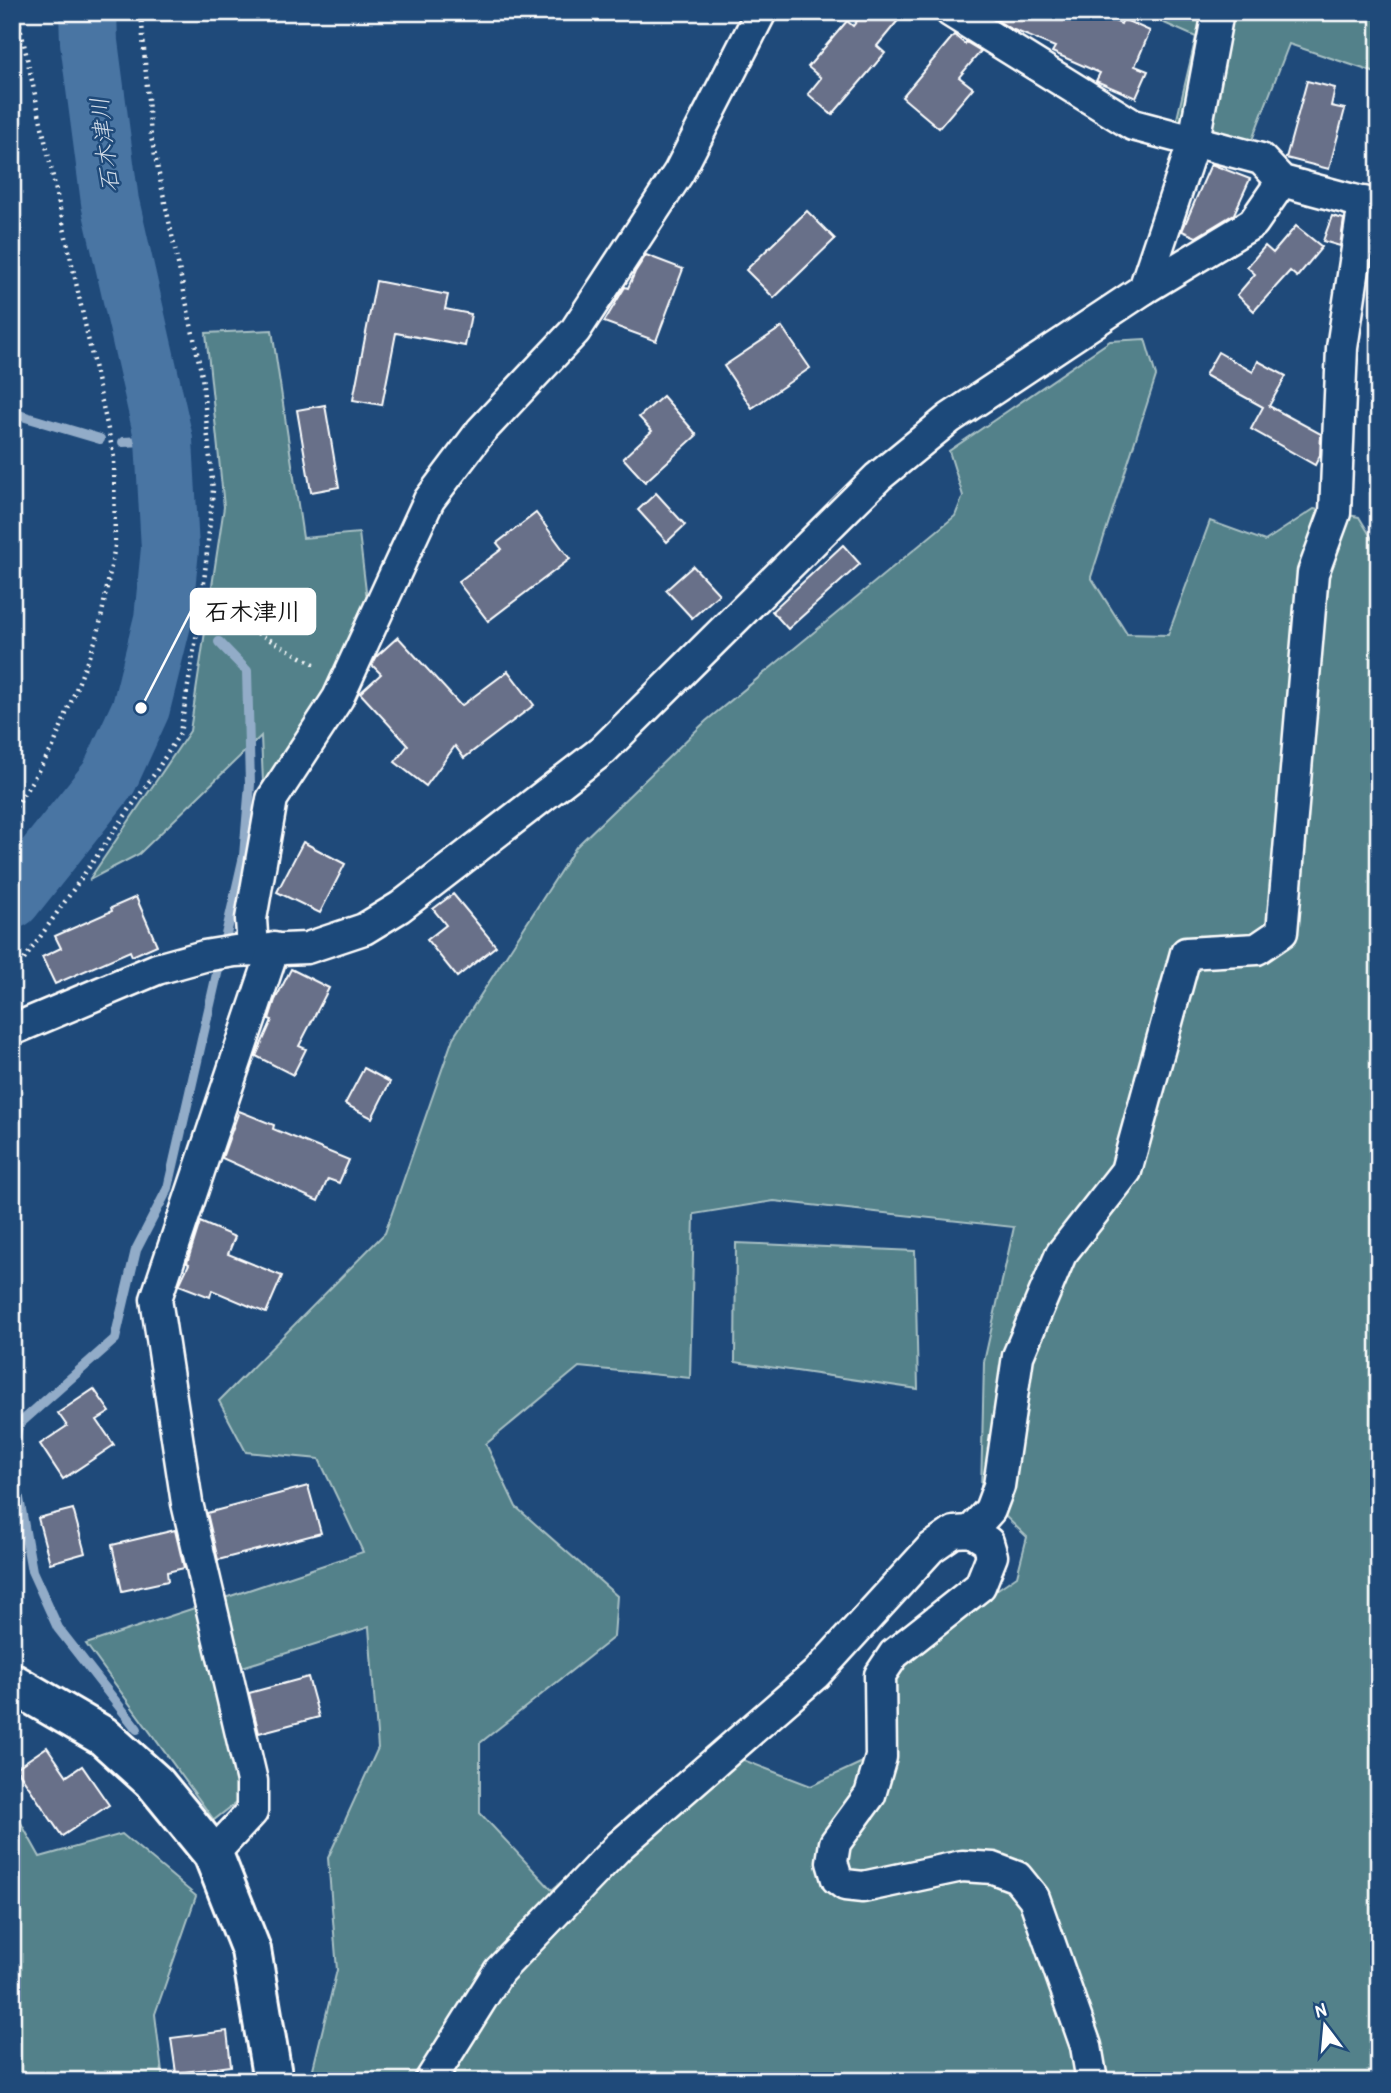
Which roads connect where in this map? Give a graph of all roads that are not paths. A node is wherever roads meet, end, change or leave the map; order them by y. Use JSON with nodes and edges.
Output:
{"nodes":[{"id":1,"x":761,"y":12,"type":"edge"},
{"id":2,"x":951,"y":12,"type":"edge"},
{"id":3,"x":1218,"y":12,"type":"edge"},
{"id":4,"x":1194,"y":140,"type":"junction"},
{"id":5,"x":1282,"y":181,"type":"junction"},
{"id":6,"x":1371,"y":205,"type":"edge"},
{"id":7,"x":1144,"y":289,"type":"junction"},
{"id":8,"x":254,"y":949,"type":"junction"},
{"id":9,"x":12,"y":1030,"type":"edge"},
{"id":10,"x":971,"y":1531,"type":"junction"},
{"id":11,"x":12,"y":1683,"type":"edge"},
{"id":12,"x":213,"y":1854,"type":"junction"},
{"id":13,"x":273,"y":2081,"type":"edge"},
{"id":14,"x":430,"y":2081,"type":"edge"},
{"id":15,"x":1092,"y":2081,"type":"edge"}],
"edges":[{"from":1,"to":8,"type":"street"},
{"from":2,"to":4,"type":"street"},
{"from":3,"to":4,"type":"street"},
{"from":4,"to":5,"type":"street"},
{"from":4,"to":7,"type":"street"},
{"from":5,"to":6,"type":"street"},
{"from":5,"to":7,"type":"street"},
{"from":6,"to":10,"type":"street"},
{"from":7,"to":8,"type":"street"},
{"from":8,"to":9,"type":"street"},
{"from":8,"to":12,"type":"street"},
{"from":10,"to":14,"type":"street"},
{"from":10,"to":15,"type":"street"},
{"from":11,"to":12,"type":"street"},
{"from":12,"to":13,"type":"street"}]}
